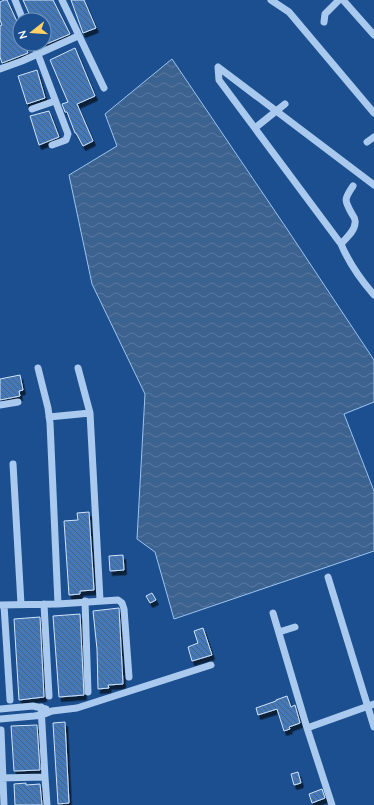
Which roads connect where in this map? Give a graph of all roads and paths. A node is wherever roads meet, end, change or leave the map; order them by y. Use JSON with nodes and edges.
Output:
{"nodes":[{"id":1,"x":15,"y":0,"type":"edge"},
{"id":2,"x":62,"y":0,"type":"edge"},
{"id":3,"x":271,"y":0,"type":"edge"},
{"id":4,"x":339,"y":0,"type":"edge"},
{"id":5,"x":343,"y":0,"type":"edge"},
{"id":6,"x":20,"y":12,"type":"edge"},
{"id":7,"x":324,"y":22,"type":"dead end"},
{"id":8,"x":374,"y":35,"type":"edge"},
{"id":9,"x":78,"y":36,"type":"junction"},
{"id":10,"x":38,"y":53,"type":"junction"},
{"id":11,"x":0,"y":69,"type":"edge"},
{"id":12,"x":104,"y":88,"type":"dead end"},
{"id":13,"x":55,"y":101,"type":"junction"},
{"id":14,"x":285,"y":104,"type":"dead end"},
{"id":15,"x":32,"y":108,"type":"dead end"},
{"id":16,"x":277,"y":111,"type":"junction"},
{"id":17,"x":374,"y":112,"type":"edge"},
{"id":18,"x":255,"y":128,"type":"junction"},
{"id":19,"x":374,"y":136,"type":"edge"},
{"id":20,"x":367,"y":142,"type":"dead end"},
{"id":21,"x":52,"y":145,"type":"dead end"},
{"id":22,"x":374,"y":185,"type":"edge"},
{"id":23,"x":353,"y":186,"type":"dead end"},
{"id":24,"x":341,"y":244,"type":"junction"},
{"id":25,"x":374,"y":295,"type":"edge"},
{"id":26,"x":38,"y":368,"type":"dead end"},
{"id":27,"x":78,"y":368,"type":"dead end"},
{"id":28,"x":18,"y":402,"type":"dead end"},
{"id":29,"x":0,"y":405,"type":"edge"},
{"id":30,"x":90,"y":413,"type":"junction"},
{"id":31,"x":49,"y":417,"type":"junction"},
{"id":32,"x":13,"y":464,"type":"dead end"},
{"id":33,"x":328,"y":577,"type":"dead end"},
{"id":34,"x":100,"y":600,"type":"junction"},
{"id":35,"x":85,"y":601,"type":"junction"},
{"id":36,"x":21,"y":604,"type":"junction"},
{"id":37,"x":44,"y":604,"type":"junction"},
{"id":38,"x":58,"y":604,"type":"junction"},
{"id":39,"x":2,"y":605,"type":"edge"},
{"id":40,"x":273,"y":613,"type":"dead end"},
{"id":41,"x":295,"y":627,"type":"dead end"},
{"id":42,"x":279,"y":632,"type":"junction"},
{"id":43,"x":211,"y":665,"type":"dead end"},
{"id":44,"x":129,"y":677,"type":"dead end"},
{"id":45,"x":88,"y":692,"type":"dead end"},
{"id":46,"x":49,"y":696,"type":"dead end"},
{"id":47,"x":10,"y":700,"type":"dead end"},
{"id":48,"x":371,"y":705,"type":"edge"},
{"id":49,"x":0,"y":709,"type":"edge"},
{"id":50,"x":41,"y":711,"type":"junction"},
{"id":51,"x":0,"y":719,"type":"edge"},
{"id":52,"x":374,"y":727,"type":"edge"},
{"id":53,"x":307,"y":728,"type":"junction"},
{"id":54,"x":0,"y":730,"type":"edge"},
{"id":55,"x":1,"y":777,"type":"edge"},
{"id":56,"x":45,"y":777,"type":"junction"},
{"id":57,"x":4,"y":805,"type":"edge"},
{"id":58,"x":47,"y":805,"type":"edge"},
{"id":59,"x":332,"y":805,"type":"edge"}],
"edges":[{"from":1,"to":6,"type":"street"},
{"from":2,"to":9,"type":"street"},
{"from":3,"to":17,"type":"street"},
{"from":4,"to":7,"type":"street"},
{"from":5,"to":8,"type":"street"},
{"from":9,"to":10,"type":"street"},
{"from":9,"to":12,"type":"street"},
{"from":10,"to":11,"type":"street"},
{"from":10,"to":13,"type":"street"},
{"from":13,"to":15,"type":"street"},
{"from":13,"to":21,"type":"street"},
{"from":14,"to":16,"type":"street"},
{"from":16,"to":18,"type":"street"},
{"from":16,"to":18,"type":"street"},
{"from":16,"to":22,"type":"street"},
{"from":18,"to":24,"type":"street"},
{"from":19,"to":20,"type":"street"},
{"from":23,"to":24,"type":"street"},
{"from":24,"to":25,"type":"street"},
{"from":26,"to":31,"type":"street"},
{"from":27,"to":30,"type":"street"},
{"from":28,"to":29,"type":"street"},
{"from":30,"to":31,"type":"street"},
{"from":30,"to":34,"type":"street"},
{"from":31,"to":38,"type":"street"},
{"from":32,"to":36,"type":"street"},
{"from":33,"to":48,"type":"street"},
{"from":34,"to":35,"type":"street"},
{"from":34,"to":44,"type":"street"},
{"from":35,"to":38,"type":"street"},
{"from":35,"to":45,"type":"street"},
{"from":36,"to":37,"type":"street"},
{"from":36,"to":39,"type":"street"},
{"from":37,"to":38,"type":"street"},
{"from":37,"to":46,"type":"street"},
{"from":39,"to":47,"type":"street"},
{"from":40,"to":42,"type":"street"},
{"from":41,"to":42,"type":"street"},
{"from":42,"to":53,"type":"street"},
{"from":43,"to":50,"type":"street"},
{"from":48,"to":52,"type":"street"},
{"from":48,"to":53,"type":"street"},
{"from":49,"to":50,"type":"street"},
{"from":50,"to":51,"type":"street"},
{"from":50,"to":56,"type":"street"},
{"from":53,"to":59,"type":"street"},
{"from":54,"to":55,"type":"street"},
{"from":55,"to":56,"type":"street"},
{"from":55,"to":57,"type":"street"},
{"from":56,"to":58,"type":"street"}]}
